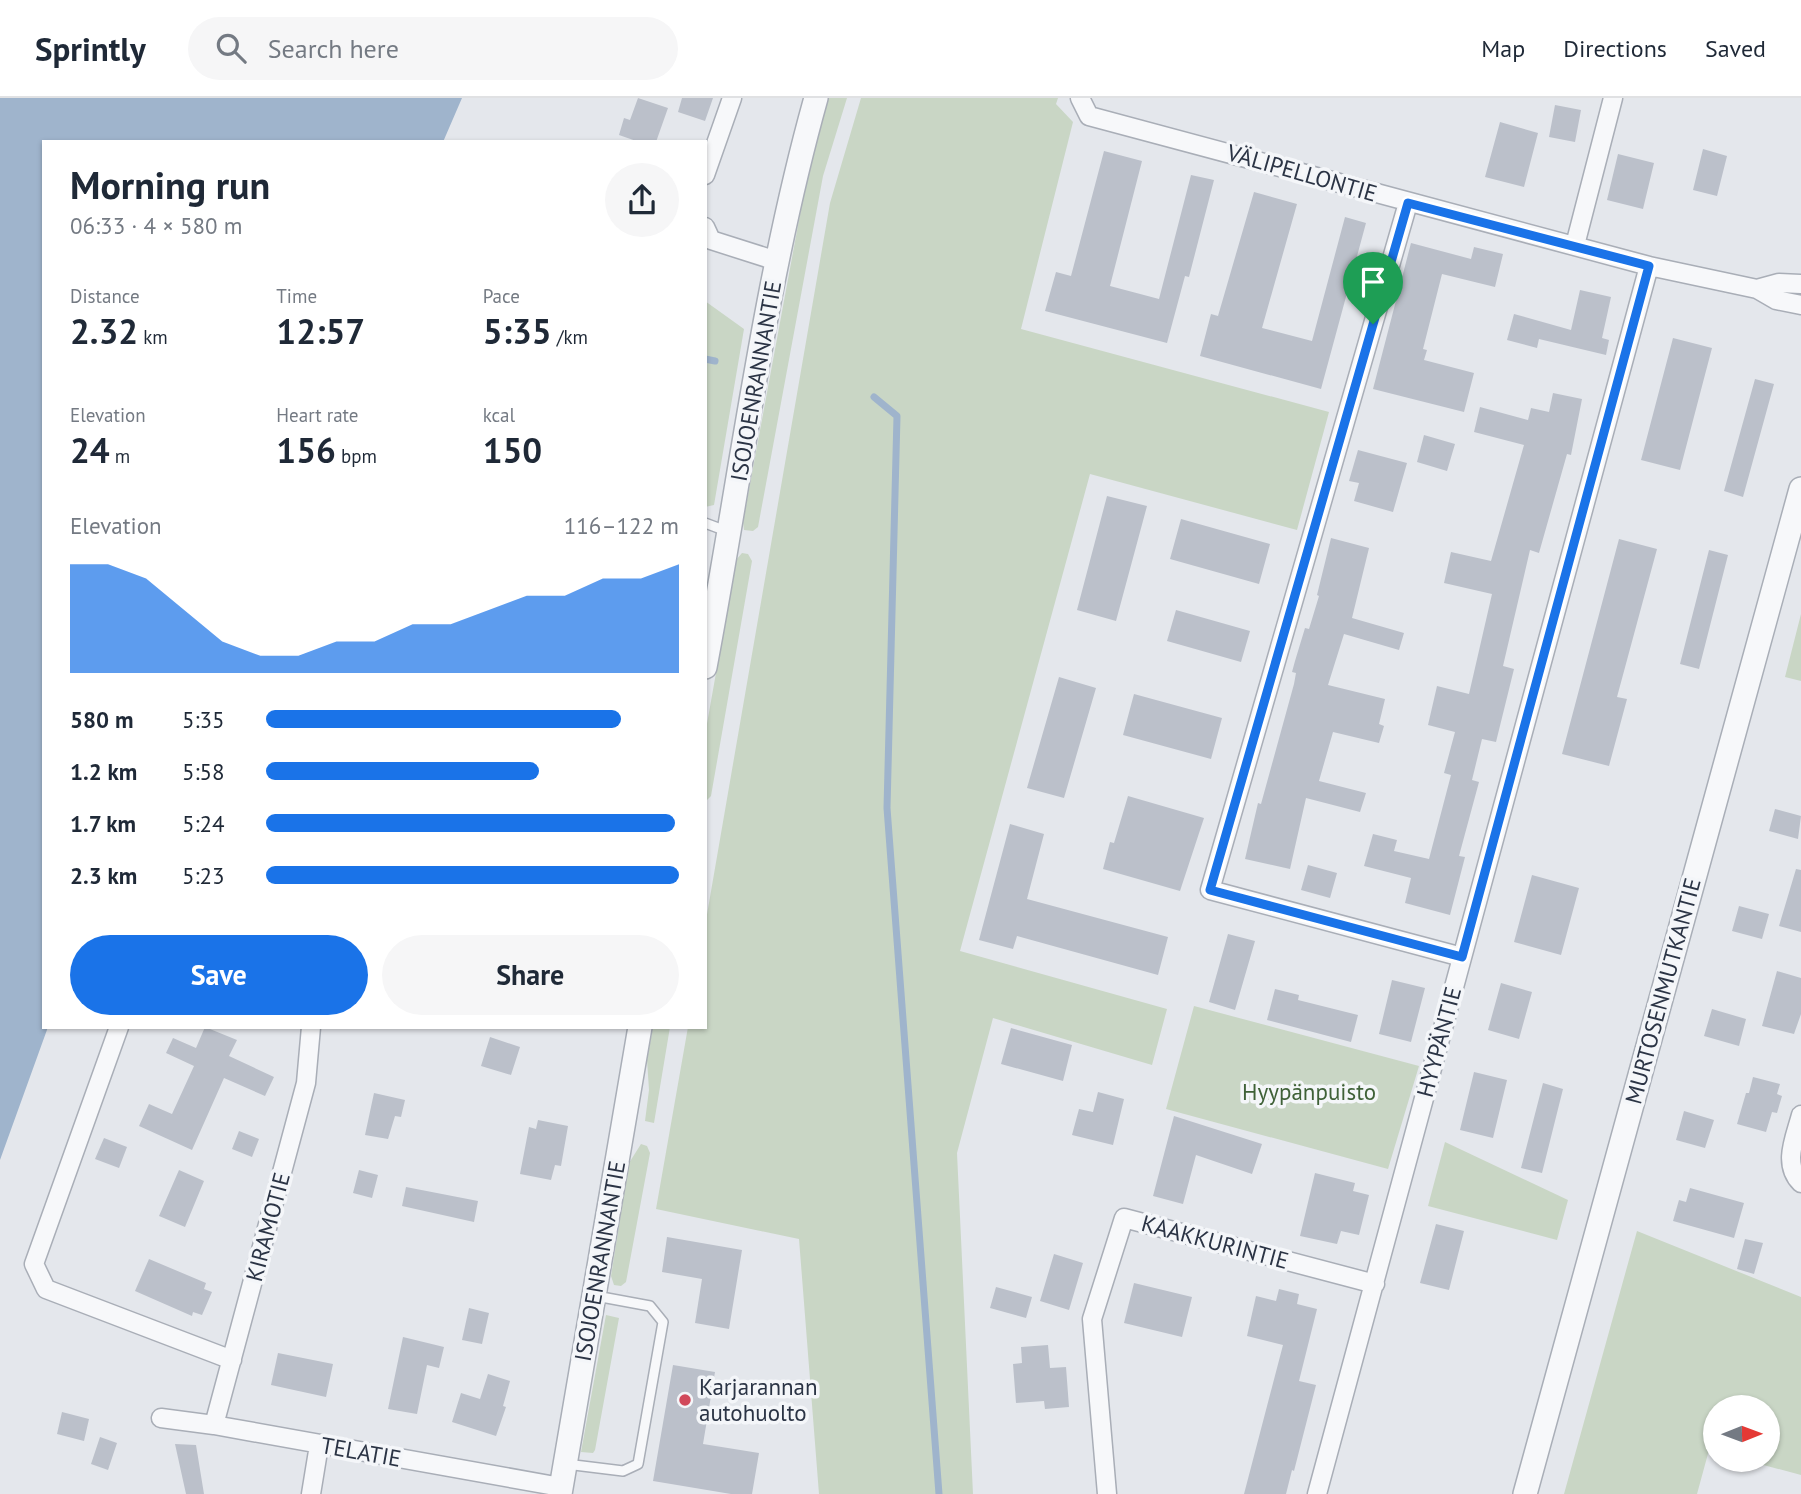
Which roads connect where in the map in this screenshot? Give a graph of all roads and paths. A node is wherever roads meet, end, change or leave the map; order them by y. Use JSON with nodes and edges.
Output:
{"nodes":[{"id":1,"x":732,"y":98,"type":"edge"},
{"id":2,"x":816,"y":98,"type":"edge"},
{"id":3,"x":1080,"y":98,"type":"edge"},
{"id":4,"x":1613,"y":98,"type":"edge"},
{"id":5,"x":707,"y":169,"type":"edge"},
{"id":6,"x":1408,"y":203,"type":"junction"},
{"id":7,"x":707,"y":231,"type":"edge"},
{"id":8,"x":1575,"y":245,"type":"junction"},
{"id":9,"x":777,"y":261,"type":"junction"},
{"id":10,"x":1649,"y":266,"type":"junction"},
{"id":11,"x":1801,"y":284,"type":"edge"},
{"id":12,"x":1757,"y":289,"type":"junction"},
{"id":13,"x":1801,"y":304,"type":"edge"},
{"id":14,"x":1801,"y":489,"type":"edge"},
{"id":15,"x":707,"y":524,"type":"edge"},
{"id":16,"x":730,"y":533,"type":"junction"},
{"id":17,"x":707,"y":656,"type":"edge"},
{"id":18,"x":1462,"y":957,"type":"junction"},
{"id":19,"x":118,"y":1029,"type":"edge"},
{"id":20,"x":311,"y":1029,"type":"edge"},
{"id":21,"x":639,"y":1029,"type":"edge"},
{"id":22,"x":1801,"y":1115,"type":"edge"},
{"id":23,"x":1801,"y":1183,"type":"edge"},
{"id":24,"x":1375,"y":1284,"type":"junction"},
{"id":25,"x":594,"y":1296,"type":"junction"},
{"id":26,"x":232,"y":1360,"type":"junction"},
{"id":27,"x":160,"y":1418,"type":"dead end"},
{"id":28,"x":214,"y":1425,"type":"junction"},
{"id":29,"x":319,"y":1445,"type":"junction"},
{"id":30,"x":565,"y":1464,"type":"junction"},
{"id":31,"x":560,"y":1491,"type":"edge"},
{"id":32,"x":311,"y":1494,"type":"edge"},
{"id":33,"x":1107,"y":1494,"type":"edge"},
{"id":34,"x":1317,"y":1494,"type":"edge"},
{"id":35,"x":1525,"y":1494,"type":"edge"}],
"edges":[{"from":1,"to":5,"type":"street"},
{"from":2,"to":9,"type":"street","name":"ISOJOENRANNANTIE"},
{"from":3,"to":6,"type":"street","name":"VÄLIPELLONTIE"},
{"from":4,"to":8,"type":"street"},
{"from":6,"to":8,"type":"street","name":"VÄLIPELLONTIE"},
{"from":6,"to":18,"type":"street"},
{"from":7,"to":9,"type":"street"},
{"from":8,"to":10,"type":"street","name":"VÄLIPELLONTIE"},
{"from":9,"to":16,"type":"street","name":"ISOJOENRANNANTIE"},
{"from":10,"to":12,"type":"street","name":"VÄLIPELLONTIE"},
{"from":10,"to":18,"type":"street","name":"HYYPÄNTIE"},
{"from":11,"to":12,"type":"street","name":"VÄLIPELLONTIE"},
{"from":12,"to":13,"type":"street","name":"VÄLIPELLONTIE"},
{"from":14,"to":35,"type":"street","name":"MURTOSENMUTKANTIE"},
{"from":15,"to":16,"type":"lane"},
{"from":16,"to":17,"type":"street","name":"ISOJOENRANNANTIE"},
{"from":18,"to":24,"type":"street","name":"HYYPÄNTIE"},
{"from":19,"to":26,"type":"street"},
{"from":20,"to":26,"type":"street","name":"KIRAMOTIE"},
{"from":21,"to":25,"type":"street","name":"ISOJOENRANNANTIE"},
{"from":22,"to":23,"type":"street"},
{"from":24,"to":33,"type":"street","name":"KAAKKURINTIE"},
{"from":24,"to":34,"type":"street","name":"HYYPÄNTIE"},
{"from":25,"to":30,"type":"street","name":"ISOJOENRANNANTIE"},
{"from":25,"to":30,"type":"lane"},
{"from":26,"to":28,"type":"street","name":"KIRAMOTIE"},
{"from":27,"to":28,"type":"street","name":"TELATIE"},
{"from":28,"to":29,"type":"street","name":"TELATIE"},
{"from":29,"to":31,"type":"street","name":"TELATIE"},
{"from":29,"to":32,"type":"street"},
{"from":30,"to":31,"type":"street","name":"ISOJOENRANNANTIE"}]}
